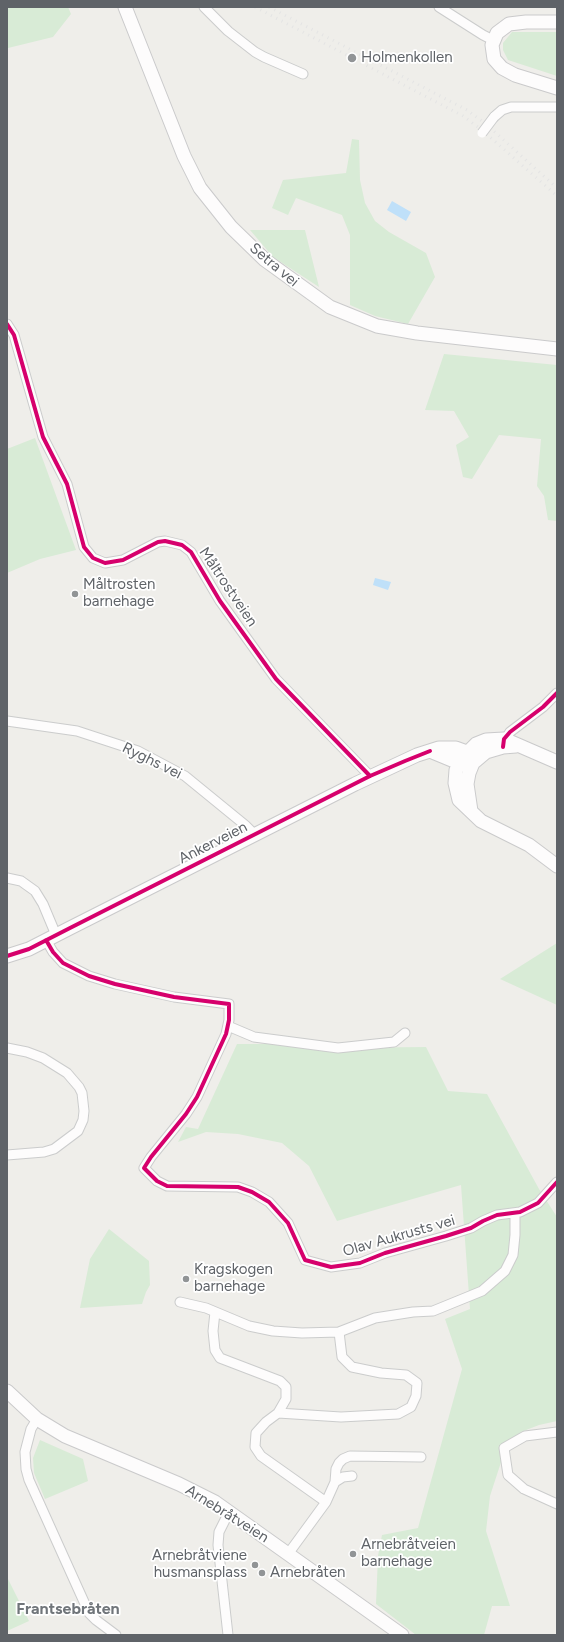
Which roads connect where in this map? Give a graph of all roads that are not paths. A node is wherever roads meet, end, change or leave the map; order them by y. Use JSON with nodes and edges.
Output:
{"nodes":[{"id":1,"x":125,"y":7,"type":"edge"},
{"id":2,"x":204,"y":7,"type":"edge"},
{"id":3,"x":439,"y":7,"type":"edge"},
{"id":4,"x":557,"y":22,"type":"edge"},
{"id":5,"x":493,"y":40,"type":"junction"},
{"id":6,"x":303,"y":74,"type":"dead end"},
{"id":7,"x":557,"y":88,"type":"edge"},
{"id":8,"x":557,"y":107,"type":"edge"},
{"id":9,"x":482,"y":133,"type":"dead end"},
{"id":10,"x":7,"y":324,"type":"edge"},
{"id":11,"x":557,"y":349,"type":"edge"},
{"id":12,"x":557,"y":693,"type":"edge"},
{"id":13,"x":7,"y":721,"type":"edge"},
{"id":14,"x":503,"y":743,"type":"junction"},
{"id":15,"x":430,"y":751,"type":"junction"},
{"id":16,"x":466,"y":752,"type":"junction"},
{"id":17,"x":557,"y":762,"type":"edge"},
{"id":18,"x":459,"y":763,"type":"junction"},
{"id":19,"x":473,"y":764,"type":"junction"},
{"id":20,"x":370,"y":776,"type":"junction"},
{"id":21,"x":471,"y":812,"type":"junction"},
{"id":22,"x":255,"y":835,"type":"junction"},
{"id":23,"x":557,"y":866,"type":"edge"},
{"id":24,"x":7,"y":878,"type":"edge"},
{"id":25,"x":51,"y":938,"type":"junction"},
{"id":26,"x":7,"y":956,"type":"edge"},
{"id":27,"x":228,"y":1026,"type":"junction"},
{"id":28,"x":405,"y":1033,"type":"dead end"},
{"id":29,"x":7,"y":1048,"type":"edge"},
{"id":30,"x":7,"y":1155,"type":"edge"},
{"id":31,"x":557,"y":1182,"type":"edge"},
{"id":32,"x":514,"y":1214,"type":"junction"},
{"id":33,"x":180,"y":1302,"type":"dead end"},
{"id":34,"x":215,"y":1312,"type":"junction"},
{"id":35,"x":339,"y":1332,"type":"junction"},
{"id":36,"x":7,"y":1391,"type":"edge"},
{"id":37,"x":278,"y":1413,"type":"junction"},
{"id":38,"x":37,"y":1418,"type":"junction"},
{"id":39,"x":557,"y":1432,"type":"edge"},
{"id":40,"x":421,"y":1457,"type":"dead end"},
{"id":41,"x":352,"y":1476,"type":"dead end"},
{"id":42,"x":335,"y":1482,"type":"junction"},
{"id":43,"x":326,"y":1502,"type":"junction"},
{"id":44,"x":557,"y":1504,"type":"edge"},
{"id":45,"x":229,"y":1512,"type":"junction"},
{"id":46,"x":288,"y":1554,"type":"junction"},
{"id":47,"x":116,"y":1635,"type":"edge"},
{"id":48,"x":228,"y":1635,"type":"edge"},
{"id":49,"x":402,"y":1635,"type":"edge"}],
"edges":[{"from":1,"to":11,"type":"main road","name":"Setra vei"},
{"from":2,"to":6,"type":"street"},
{"from":3,"to":5,"type":"street"},
{"from":4,"to":5,"type":"main road"},
{"from":5,"to":7,"type":"main road"},
{"from":8,"to":9,"type":"street","bridge":true},
{"from":10,"to":20,"type":"street","name":"Måltrostveien"},
{"from":12,"to":14,"type":"street"},
{"from":13,"to":22,"type":"street","name":"Ryghs vei"},
{"from":14,"to":16,"type":"main road"},
{"from":14,"to":17,"type":"main road"},
{"from":14,"to":19,"type":"main road"},
{"from":15,"to":16,"type":"main road","name":"Ankerveien"},
{"from":15,"to":18,"type":"main road"},
{"from":15,"to":20,"type":"main road","name":"Ankerveien"},
{"from":16,"to":18,"type":"main road"},
{"from":16,"to":19,"type":"main road"},
{"from":18,"to":19,"type":"main road"},
{"from":18,"to":21,"type":"main road"},
{"from":19,"to":21,"type":"main road"},
{"from":20,"to":22,"type":"main road","name":"Ankerveien"},
{"from":21,"to":23,"type":"main road"},
{"from":22,"to":25,"type":"main road","name":"Ankerveien"},
{"from":24,"to":25,"type":"street","name":"Olav Aukrusts vei"},
{"from":25,"to":26,"type":"main road","name":"Ankerveien"},
{"from":25,"to":27,"type":"street","name":"Olav Aukrusts vei"},
{"from":27,"to":28,"type":"street"},
{"from":27,"to":32,"type":"street","name":"Olav Aukrusts vei"},
{"from":29,"to":30,"type":"street"},
{"from":31,"to":32,"type":"street"},
{"from":32,"to":35,"type":"street"},
{"from":33,"to":34,"type":"street"},
{"from":34,"to":35,"type":"street"},
{"from":34,"to":37,"type":"street"},
{"from":35,"to":37,"type":"street"},
{"from":36,"to":38,"type":"main road","name":"Arnebråtveien"},
{"from":37,"to":43,"type":"street"},
{"from":38,"to":45,"type":"main road","name":"Arnebråtveien"},
{"from":38,"to":47,"type":"street"},
{"from":39,"to":44,"type":"street"},
{"from":40,"to":42,"type":"street"},
{"from":41,"to":42,"type":"street"},
{"from":42,"to":43,"type":"street"},
{"from":43,"to":46,"type":"street"},
{"from":45,"to":46,"type":"main road","name":"Arnebråtveien"},
{"from":45,"to":48,"type":"street"},
{"from":46,"to":49,"type":"main road","name":"Arnebråtveien"}]}
